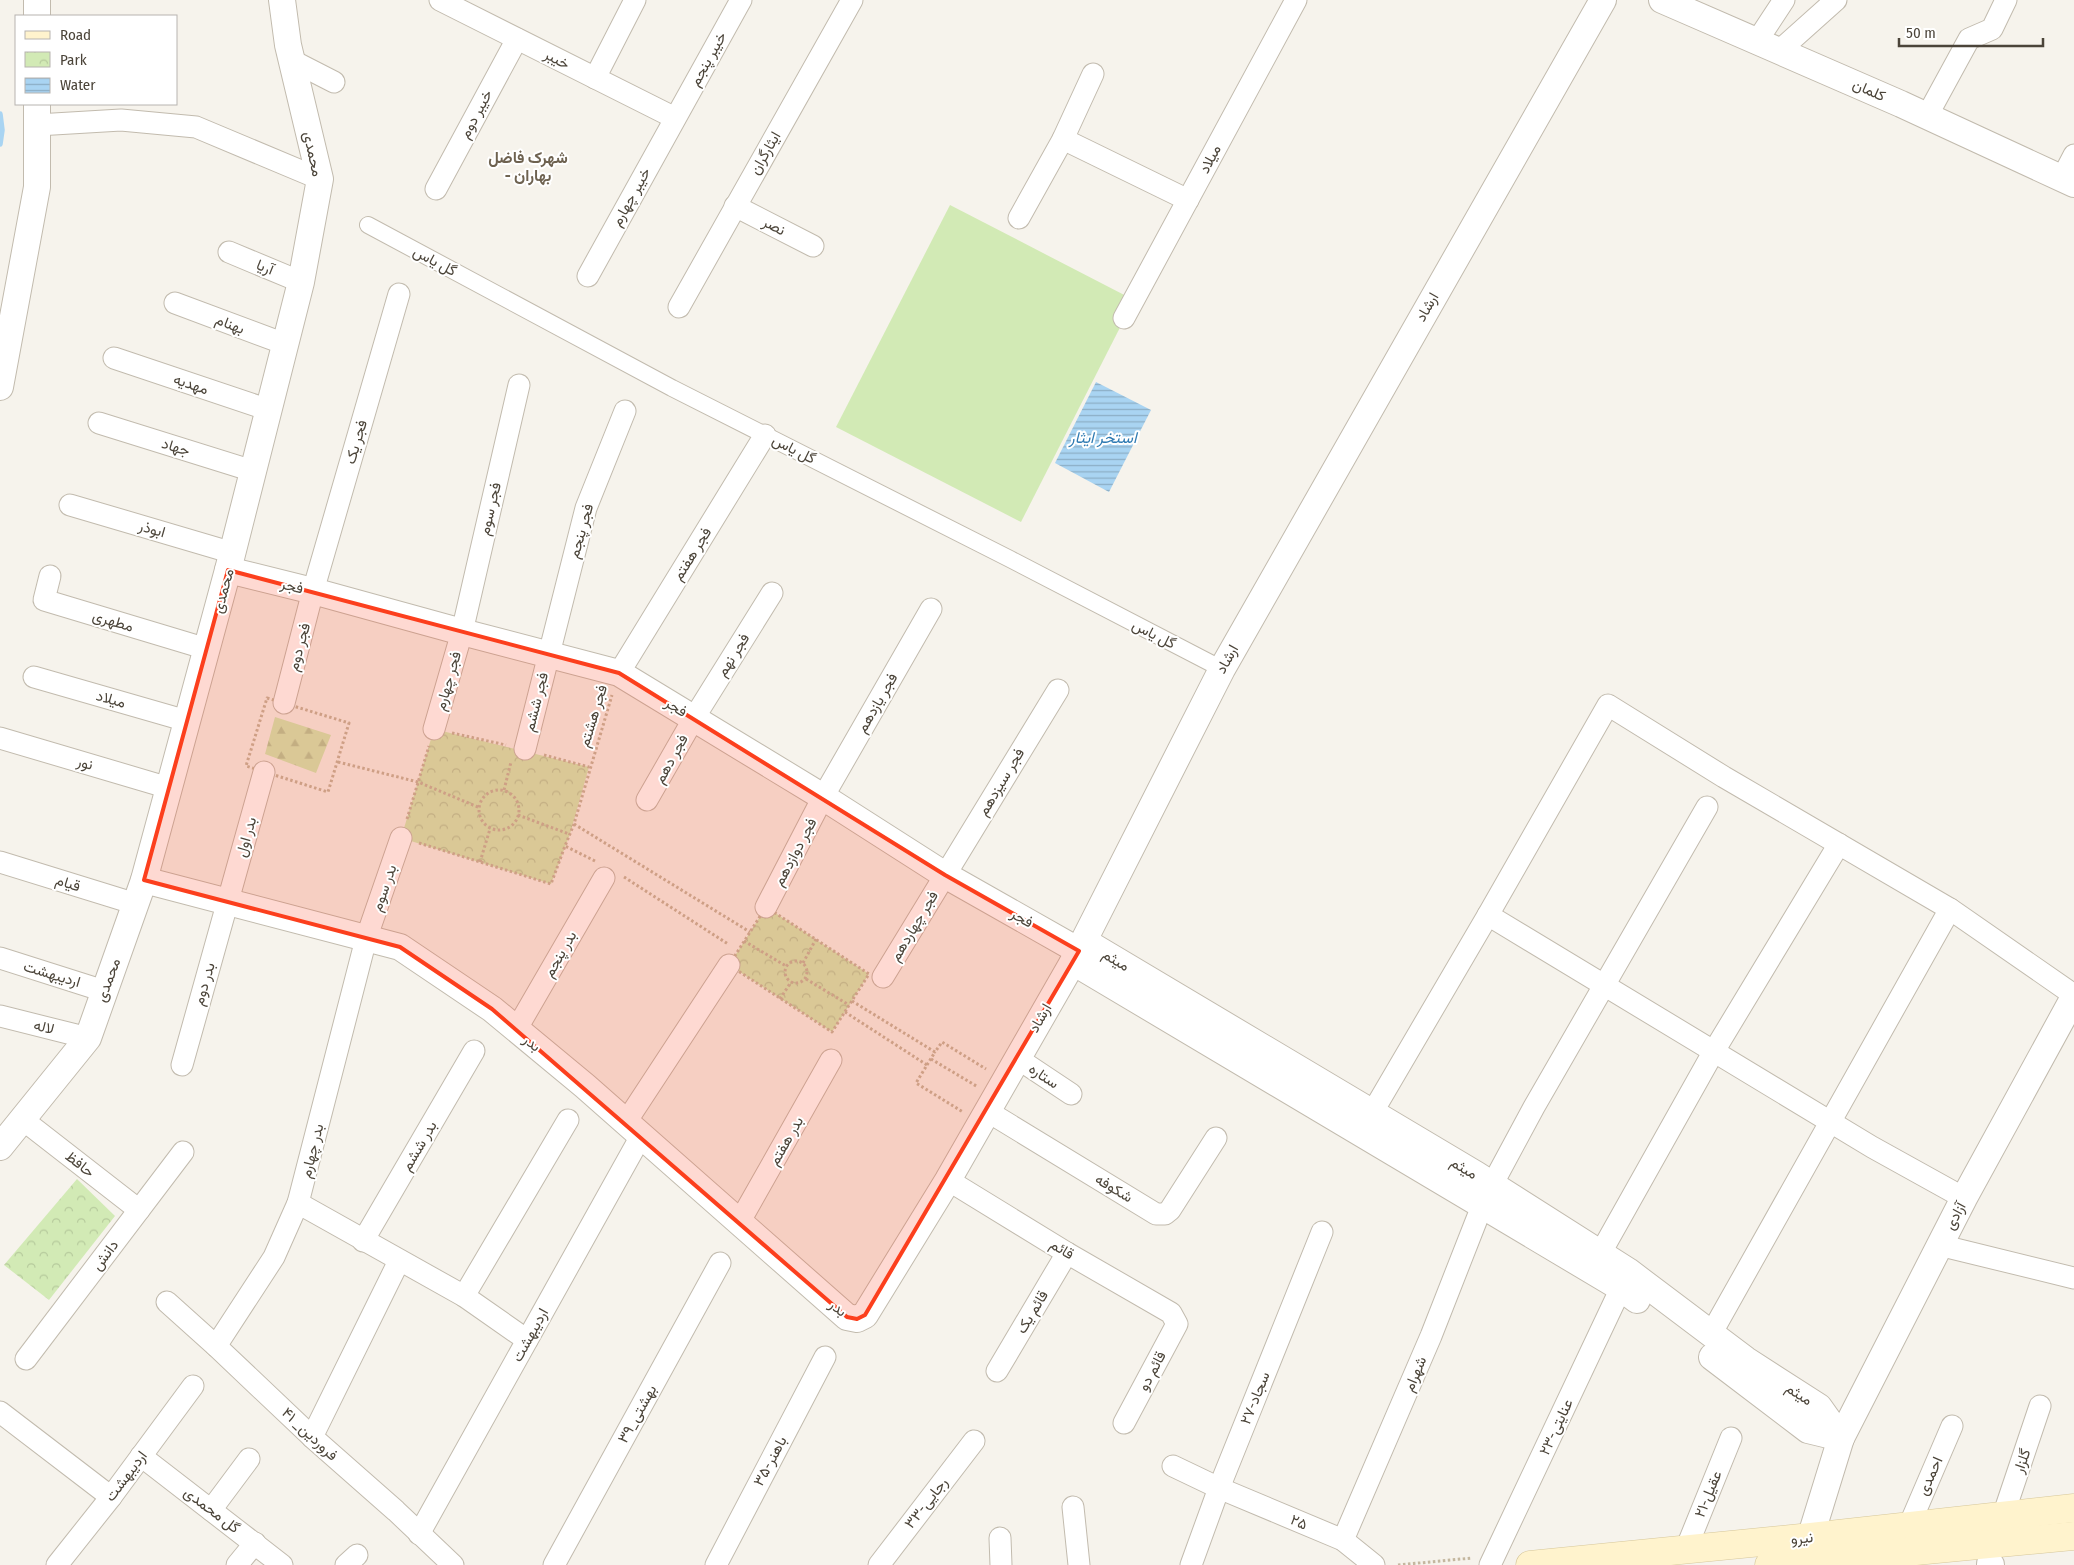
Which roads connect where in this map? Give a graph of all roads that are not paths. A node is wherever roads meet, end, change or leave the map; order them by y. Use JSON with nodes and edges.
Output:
{"nodes":[{"id":1,"x":37,"y":0,"type":"edge"},
{"id":2,"x":282,"y":0,"type":"edge"},
{"id":3,"x":440,"y":0,"type":"edge"},
{"id":4,"x":635,"y":0,"type":"edge"},
{"id":5,"x":740,"y":0,"type":"edge"},
{"id":6,"x":852,"y":0,"type":"edge"},
{"id":7,"x":1296,"y":0,"type":"edge"},
{"id":8,"x":1603,"y":0,"type":"edge"},
{"id":9,"x":1784,"y":0,"type":"edge"},
{"id":10,"x":1836,"y":0,"type":"edge"},
{"id":11,"x":2006,"y":0,"type":"edge"},
{"id":12,"x":1673,"y":2,"type":"edge"},
{"id":13,"x":467,"y":6,"type":"edge"},
{"id":14,"x":37,"y":15,"type":"edge"},
{"id":15,"x":517,"y":38,"type":"junction"},
{"id":16,"x":1768,"y":46,"type":"junction"},
{"id":17,"x":291,"y":60,"type":"junction"},
{"id":18,"x":1093,"y":74,"type":"dead end"},
{"id":19,"x":595,"y":78,"type":"junction"},
{"id":20,"x":334,"y":82,"type":"dead end"},
{"id":21,"x":37,"y":114,"type":"edge"},
{"id":22,"x":1927,"y":116,"type":"junction"},
{"id":23,"x":675,"y":118,"type":"junction"},
{"id":24,"x":1063,"y":139,"type":"junction"},
{"id":25,"x":2074,"y":155,"type":"edge"},
{"id":26,"x":320,"y":179,"type":"junction"},
{"id":27,"x":2068,"y":181,"type":"edge"},
{"id":28,"x":436,"y":189,"type":"dead end"},
{"id":29,"x":1188,"y":200,"type":"junction"},
{"id":30,"x":735,"y":206,"type":"junction"},
{"id":31,"x":1019,"y":218,"type":"dead end"},
{"id":32,"x":368,"y":225,"type":"dead end"},
{"id":33,"x":813,"y":246,"type":"dead end"},
{"id":34,"x":229,"y":252,"type":"dead end"},
{"id":35,"x":588,"y":276,"type":"dead end"},
{"id":36,"x":301,"y":282,"type":"junction"},
{"id":37,"x":398,"y":294,"type":"dead end"},
{"id":38,"x":175,"y":303,"type":"dead end"},
{"id":39,"x":679,"y":307,"type":"dead end"},
{"id":40,"x":1124,"y":318,"type":"dead end"},
{"id":41,"x":285,"y":344,"type":"junction"},
{"id":42,"x":114,"y":358,"type":"dead end"},
{"id":43,"x":519,"y":385,"type":"dead end"},
{"id":44,"x":0,"y":387,"type":"edge"},
{"id":45,"x":269,"y":410,"type":"junction"},
{"id":46,"x":625,"y":411,"type":"dead end"},
{"id":47,"x":99,"y":423,"type":"dead end"},
{"id":48,"x":765,"y":435,"type":"junction"},
{"id":49,"x":253,"y":471,"type":"junction"},
{"id":50,"x":70,"y":505,"type":"dead end"},
{"id":51,"x":231,"y":562,"type":"junction"},
{"id":52,"x":50,"y":576,"type":"dead end"},
{"id":53,"x":314,"y":591,"type":"junction"},
{"id":54,"x":772,"y":593,"type":"dead end"},
{"id":55,"x":931,"y":609,"type":"dead end"},
{"id":56,"x":462,"y":632,"type":"junction"},
{"id":57,"x":207,"y":649,"type":"junction"},
{"id":58,"x":548,"y":654,"type":"junction"},
{"id":59,"x":1222,"y":668,"type":"junction"},
{"id":60,"x":619,"y":673,"type":"junction"},
{"id":61,"x":34,"y":677,"type":"dead end"},
{"id":62,"x":1058,"y":690,"type":"dead end"},
{"id":63,"x":284,"y":703,"type":"road end"},
{"id":64,"x":694,"y":718,"type":"junction"},
{"id":65,"x":187,"y":721,"type":"junction"},
{"id":66,"x":434,"y":729,"type":"road end"},
{"id":67,"x":0,"y":738,"type":"edge"},
{"id":68,"x":519,"y":753,"type":"road end"},
{"id":69,"x":264,"y":772,"type":"road end"},
{"id":70,"x":169,"y":788,"type":"junction"},
{"id":71,"x":823,"y":797,"type":"junction"},
{"id":72,"x":647,"y":800,"type":"dead end"},
{"id":73,"x":1707,"y":807,"type":"dead end"},
{"id":74,"x":401,"y":838,"type":"road end"},
{"id":75,"x":1838,"y":844,"type":"junction"},
{"id":76,"x":0,"y":862,"type":"edge"},
{"id":77,"x":607,"y":872,"type":"road end"},
{"id":78,"x":945,"y":875,"type":"junction"},
{"id":79,"x":140,"y":892,"type":"junction"},
{"id":80,"x":227,"y":902,"type":"junction"},
{"id":81,"x":766,"y":907,"type":"road end"},
{"id":82,"x":1950,"y":909,"type":"junction"},
{"id":83,"x":1488,"y":915,"type":"junction"},
{"id":84,"x":366,"y":939,"type":"junction"},
{"id":85,"x":1079,"y":951,"type":"junction"},
{"id":86,"x":0,"y":958,"type":"edge"},
{"id":87,"x":734,"y":958,"type":"road end"},
{"id":88,"x":1103,"y":966,"type":"junction"},
{"id":89,"x":883,"y":977,"type":"dead end"},
{"id":90,"x":1604,"y":985,"type":"junction"},
{"id":91,"x":104,"y":991,"type":"junction"},
{"id":92,"x":2074,"y":996,"type":"edge"},
{"id":93,"x":0,"y":1016,"type":"edge"},
{"id":94,"x":516,"y":1030,"type":"junction"},
{"id":95,"x":88,"y":1038,"type":"junction"},
{"id":96,"x":474,"y":1051,"type":"dead end"},
{"id":97,"x":1714,"y":1051,"type":"junction"},
{"id":98,"x":1017,"y":1058,"type":"junction"},
{"id":99,"x":831,"y":1060,"type":"dead end"},
{"id":100,"x":182,"y":1065,"type":"dead end"},
{"id":101,"x":1071,"y":1094,"type":"dead end"},
{"id":102,"x":991,"y":1103,"type":"junction"},
{"id":103,"x":1372,"y":1113,"type":"junction"},
{"id":104,"x":22,"y":1119,"type":"junction"},
{"id":105,"x":568,"y":1120,"type":"dead end"},
{"id":106,"x":1829,"y":1121,"type":"junction"},
{"id":107,"x":633,"y":1129,"type":"junction"},
{"id":108,"x":1216,"y":1138,"type":"dead end"},
{"id":109,"x":0,"y":1147,"type":"edge"},
{"id":110,"x":183,"y":1152,"type":"dead end"},
{"id":111,"x":948,"y":1180,"type":"junction"},
{"id":112,"x":1487,"y":1196,"type":"junction"},
{"id":113,"x":1964,"y":1198,"type":"junction"},
{"id":114,"x":298,"y":1204,"type":"junction"},
{"id":115,"x":139,"y":1210,"type":"junction"},
{"id":116,"x":740,"y":1221,"type":"junction"},
{"id":117,"x":1322,"y":1232,"type":"dead end"},
{"id":118,"x":364,"y":1242,"type":"junction"},
{"id":119,"x":1939,"y":1245,"type":"junction"},
{"id":120,"x":1067,"y":1253,"type":"junction"},
{"id":121,"x":1600,"y":1254,"type":"junction"},
{"id":122,"x":400,"y":1261,"type":"junction"},
{"id":123,"x":720,"y":1263,"type":"dead end"},
{"id":124,"x":2074,"y":1278,"type":"edge"},
{"id":125,"x":1621,"y":1288,"type":"junction"},
{"id":126,"x":464,"y":1296,"type":"junction"},
{"id":127,"x":167,"y":1302,"type":"dead end"},
{"id":128,"x":1174,"y":1318,"type":"joint"},
{"id":129,"x":857,"y":1319,"type":"joint"},
{"id":130,"x":1711,"y":1334,"type":"junction"},
{"id":131,"x":527,"y":1340,"type":"junction"},
{"id":132,"x":216,"y":1346,"type":"junction"},
{"id":133,"x":825,"y":1357,"type":"dead end"},
{"id":134,"x":26,"y":1359,"type":"dead end"},
{"id":135,"x":997,"y":1371,"type":"dead end"},
{"id":136,"x":193,"y":1386,"type":"dead end"},
{"id":137,"x":2040,"y":1406,"type":"dead end"},
{"id":138,"x":0,"y":1412,"type":"edge"},
{"id":139,"x":1124,"y":1423,"type":"dead end"},
{"id":140,"x":1952,"y":1426,"type":"dead end"},
{"id":141,"x":312,"y":1436,"type":"junction"},
{"id":142,"x":1731,"y":1438,"type":"dead end"},
{"id":143,"x":1841,"y":1438,"type":"junction"},
{"id":144,"x":974,"y":1441,"type":"dead end"},
{"id":145,"x":140,"y":1456,"type":"junction"},
{"id":146,"x":250,"y":1459,"type":"dead end"},
{"id":147,"x":1174,"y":1466,"type":"dead end"},
{"id":148,"x":1219,"y":1488,"type":"junction"},
{"id":149,"x":111,"y":1497,"type":"junction"},
{"id":150,"x":1072,"y":1507,"type":"dead end"},
{"id":151,"x":2074,"y":1508,"type":"edge"},
{"id":152,"x":211,"y":1510,"type":"junction"},
{"id":153,"x":2003,"y":1516,"type":"junction"},
{"id":154,"x":419,"y":1534,"type":"junction"},
{"id":155,"x":2074,"y":1536,"type":"edge"},
{"id":156,"x":1000,"y":1538,"type":"dead end"},
{"id":157,"x":1343,"y":1540,"type":"junction"},
{"id":158,"x":255,"y":1543,"type":"junction"},
{"id":159,"x":1903,"y":1548,"type":"edge"},
{"id":160,"x":1686,"y":1549,"type":"junction"},
{"id":161,"x":1815,"y":1556,"type":"edge"},
{"id":162,"x":1485,"y":1559,"type":"edge"},
{"id":163,"x":1993,"y":1559,"type":"edge"},
{"id":164,"x":57,"y":1565,"type":"edge"},
{"id":165,"x":237,"y":1565,"type":"edge"},
{"id":166,"x":282,"y":1565,"type":"edge"},
{"id":167,"x":453,"y":1565,"type":"edge"},
{"id":168,"x":554,"y":1565,"type":"edge"},
{"id":169,"x":716,"y":1565,"type":"edge"},
{"id":170,"x":879,"y":1565,"type":"edge"},
{"id":171,"x":1001,"y":1565,"type":"edge"},
{"id":172,"x":1079,"y":1565,"type":"edge"},
{"id":173,"x":1190,"y":1565,"type":"edge"},
{"id":174,"x":1374,"y":1565,"type":"edge"},
{"id":175,"x":1530,"y":1565,"type":"edge"},
{"id":176,"x":1769,"y":1565,"type":"edge"}],
"edges":[{"from":1,"to":14,"type":"street"},
{"from":2,"to":17,"type":"street","name":"محمدی"},
{"from":3,"to":13,"type":"street","name":"خیبر"},
{"from":4,"to":19,"type":"street"},
{"from":5,"to":23,"type":"street","name":"خیبر پنجم"},
{"from":6,"to":30,"type":"street","name":"ایثارگران"},
{"from":7,"to":29,"type":"street","name":"میلاد"},
{"from":8,"to":59,"type":"street","name":"ارشاد"},
{"from":9,"to":16,"type":"street"},
{"from":10,"to":16,"type":"street"},
{"from":11,"to":22,"type":"street"},
{"from":12,"to":16,"type":"street","name":"کلمان"},
{"from":13,"to":15,"type":"street","name":"خیبر"},
{"from":15,"to":19,"type":"street","name":"خیبر"},
{"from":15,"to":28,"type":"street","name":"خیبر دوم"},
{"from":16,"to":22,"type":"street","name":"کلمان"},
{"from":17,"to":20,"type":"street"},
{"from":17,"to":26,"type":"street","name":"محمدی"},
{"from":18,"to":24,"type":"street"},
{"from":19,"to":23,"type":"street","name":"خیبر"},
{"from":21,"to":26,"type":"street"},
{"from":21,"to":44,"type":"street"},
{"from":22,"to":27,"type":"street","name":"کلمان"},
{"from":23,"to":35,"type":"street","name":"خیبر چهارم"},
{"from":24,"to":29,"type":"street"},
{"from":24,"to":31,"type":"street"},
{"from":25,"to":27,"type":"street"},
{"from":26,"to":36,"type":"street","name":"محمدی"},
{"from":29,"to":40,"type":"street","name":"میلاد"},
{"from":30,"to":33,"type":"street","name":"نصر"},
{"from":30,"to":39,"type":"street","name":"ایثارگران"},
{"from":32,"to":48,"type":"street","name":"گل یاس"},
{"from":34,"to":36,"type":"street","name":"آریا"},
{"from":36,"to":41,"type":"street","name":"محمدی"},
{"from":37,"to":53,"type":"street","name":"فجر یک"},
{"from":38,"to":41,"type":"street","name":"بهنام"},
{"from":41,"to":45,"type":"street","name":"محمدی"},
{"from":42,"to":45,"type":"street","name":"مهدیه"},
{"from":43,"to":56,"type":"street","name":"فجر سوم"},
{"from":45,"to":49,"type":"street","name":"محمدی"},
{"from":46,"to":58,"type":"street","name":"فجر پنجم"},
{"from":47,"to":49,"type":"street","name":"جهاد"},
{"from":48,"to":59,"type":"street","name":"گل یاس"},
{"from":48,"to":60,"type":"street","name":"فجر هفتم"},
{"from":49,"to":51,"type":"street","name":"محمدی"},
{"from":50,"to":51,"type":"street","name":"ابوذر"},
{"from":51,"to":53,"type":"street","name":"فجر"},
{"from":51,"to":57,"type":"street","name":"محمدی"},
{"from":52,"to":57,"type":"street","name":"مطهری"},
{"from":53,"to":56,"type":"street","name":"فجر"},
{"from":53,"to":63,"type":"street","name":"فجر دوم"},
{"from":54,"to":64,"type":"street","name":"فجر نهم"},
{"from":55,"to":71,"type":"street","name":"فجر یازدهم"},
{"from":56,"to":58,"type":"street","name":"فجر"},
{"from":56,"to":66,"type":"street","name":"فجر چهارم"},
{"from":57,"to":65,"type":"street","name":"محمدی"},
{"from":58,"to":60,"type":"street","name":"فجر"},
{"from":58,"to":68,"type":"street","name":"فجر ششم"},
{"from":59,"to":85,"type":"street","name":"ارشاد"},
{"from":60,"to":64,"type":"street","name":"فجر"},
{"from":61,"to":65,"type":"street","name":"میلاد"},
{"from":62,"to":78,"type":"street","name":"فجر سیزدهم"},
{"from":64,"to":71,"type":"street","name":"فجر"},
{"from":64,"to":72,"type":"street","name":"فجر دهم"},
{"from":65,"to":70,"type":"street","name":"محمدی"},
{"from":67,"to":70,"type":"street","name":"نور"},
{"from":69,"to":80,"type":"street","name":"بدر اول"},
{"from":70,"to":79,"type":"street","name":"محمدی"},
{"from":71,"to":78,"type":"street","name":"فجر"},
{"from":71,"to":81,"type":"street","name":"فجر دوازدهم"},
{"from":73,"to":90,"type":"street","name":"شهرام"},
{"from":74,"to":84,"type":"street","name":"بدر سوم"},
{"from":75,"to":82,"type":"street"},
{"from":75,"to":83,"type":"street"},
{"from":75,"to":97,"type":"street"},
{"from":76,"to":79,"type":"street","name":"قیام"},
{"from":77,"to":94,"type":"street","name":"بدر پنجم"},
{"from":78,"to":85,"type":"street","name":"فجر"},
{"from":78,"to":89,"type":"street","name":"فجر چهاردهم"},
{"from":79,"to":80,"type":"street","name":"بدر"},
{"from":79,"to":91,"type":"street","name":"محمدی"},
{"from":80,"to":84,"type":"street","name":"بدر"},
{"from":80,"to":100,"type":"street","name":"بدر دوم"},
{"from":82,"to":92,"type":"street"},
{"from":82,"to":106,"type":"street"},
{"from":83,"to":90,"type":"street"},
{"from":83,"to":103,"type":"street"},
{"from":84,"to":94,"type":"street","name":"بدر"},
{"from":84,"to":114,"type":"street","name":"بدر چهارم"},
{"from":85,"to":88,"type":"street","name":"میثم"},
{"from":85,"to":98,"type":"street","name":"ارشاد"},
{"from":86,"to":91,"type":"street","name":"اردیبهشت"},
{"from":87,"to":107,"type":"street"},
{"from":88,"to":103,"type":"street","name":"میثم"},
{"from":88,"to":112,"type":"street","name":"میثم"},
{"from":90,"to":97,"type":"street"},
{"from":90,"to":112,"type":"street","name":"شهرام"},
{"from":91,"to":95,"type":"street","name":"محمدی"},
{"from":92,"to":113,"type":"street","name":"آزادی"},
{"from":93,"to":95,"type":"street","name":"لاله"},
{"from":94,"to":107,"type":"street","name":"بدر"},
{"from":95,"to":104,"type":"street","name":"محمدی"},
{"from":96,"to":118,"type":"street","name":"بدر ششم"},
{"from":97,"to":106,"type":"street"},
{"from":97,"to":121,"type":"street"},
{"from":98,"to":101,"type":"street","name":"ستاره"},
{"from":98,"to":102,"type":"street","name":"ارشاد"},
{"from":99,"to":116,"type":"street","name":"بدر هفتم"},
{"from":102,"to":108,"type":"street","name":"شکوفه"},
{"from":102,"to":111,"type":"street","name":"ارشاد"},
{"from":103,"to":112,"type":"street","name":"میثم"},
{"from":104,"to":109,"type":"street","name":"محمدی"},
{"from":104,"to":115,"type":"street","name":"حافظ"},
{"from":105,"to":126,"type":"street"},
{"from":106,"to":113,"type":"street"},
{"from":106,"to":130,"type":"street"},
{"from":107,"to":116,"type":"street","name":"بدر"},
{"from":107,"to":131,"type":"street","name":"اردیبهشت"},
{"from":110,"to":115,"type":"street","name":"دانش"},
{"from":111,"to":120,"type":"street","name":"قائم"},
{"from":111,"to":129,"type":"street","name":"ارشاد"},
{"from":112,"to":121,"type":"street","name":"میثم"},
{"from":112,"to":125,"type":"street","name":"میثم"},
{"from":112,"to":157,"type":"street","name":"شهرام"},
{"from":113,"to":119,"type":"street","name":"آزادی"},
{"from":114,"to":118,"type":"street"},
{"from":114,"to":132,"type":"street","name":"بدر چهارم"},
{"from":115,"to":134,"type":"street","name":"دانش"},
{"from":116,"to":129,"type":"street","name":"بدر"},
{"from":117,"to":148,"type":"street","name":"۲۷-سجاد"},
{"from":118,"to":122,"type":"street"},
{"from":119,"to":124,"type":"street"},
{"from":119,"to":143,"type":"street","name":"آزادی"},
{"from":120,"to":128,"type":"street","name":"قائم"},
{"from":120,"to":135,"type":"street","name":"قائم یک"},
{"from":121,"to":130,"type":"street","name":"میثم"},
{"from":122,"to":126,"type":"street"},
{"from":122,"to":141,"type":"street"},
{"from":123,"to":168,"type":"street","name":"۳۹_بهشتی"},
{"from":125,"to":143,"type":"street","name":"میثم"},
{"from":125,"to":162,"type":"street","name":"۲۳-عنایتی"},
{"from":126,"to":131,"type":"street"},
{"from":127,"to":132,"type":"street","name":"۴۱ _فروردین"},
{"from":128,"to":139,"type":"street","name":"قائم دو"},
{"from":130,"to":143,"type":"street","name":"میثم"},
{"from":131,"to":154,"type":"street","name":"اردیبهشت"},
{"from":132,"to":141,"type":"street","name":"۴۱ _فروردین"},
{"from":133,"to":169,"type":"street","name":"۳۵-باهنر"},
{"from":136,"to":145,"type":"street","name":"اردیبهشت"},
{"from":137,"to":153,"type":"street","name":"گلزار"},
{"from":138,"to":149,"type":"street"},
{"from":140,"to":159,"type":"street","name":"احمدی"},
{"from":141,"to":154,"type":"street","name":"۴۱ _فروردین"},
{"from":142,"to":160,"type":"street","name":"۲۱-عقیل"},
{"from":143,"to":161,"type":"street","name":"آزادی"},
{"from":144,"to":170,"type":"street","name":"۳۳-رجایی"},
{"from":145,"to":149,"type":"street","name":"اردیبهشت"},
{"from":145,"to":152,"type":"street","name":"گل محمدی"},
{"from":146,"to":152,"type":"street"},
{"from":147,"to":148,"type":"street","name":"۲۵"},
{"from":148,"to":157,"type":"street","name":"۲۵"},
{"from":148,"to":173,"type":"street","name":"۲۷-سجاد"},
{"from":149,"to":164,"type":"street","name":"اردیبهشت"},
{"from":150,"to":172,"type":"street"},
{"from":151,"to":153,"type":"main road","name":"نیرو"},
{"from":152,"to":158,"type":"street","name":"گل محمدی"},
{"from":153,"to":159,"type":"main road","name":"نیرو"},
{"from":153,"to":163,"type":"main road"},
{"from":154,"to":167,"type":"street","name":"۴۱ _فروردین"},
{"from":155,"to":163,"type":"main road","name":"نیرو"},
{"from":156,"to":171,"type":"street"},
{"from":157,"to":174,"type":"street","name":"۲۵"},
{"from":158,"to":165,"type":"street"},
{"from":158,"to":166,"type":"street","name":"گل محمدی"},
{"from":159,"to":161,"type":"main road","name":"نیرو"},
{"from":159,"to":163,"type":"main road","name":"نیرو"},
{"from":160,"to":161,"type":"main road","name":"نیرو"},
{"from":160,"to":175,"type":"main road","name":"نیرو"},
{"from":161,"to":176,"type":"main road","name":"نیرو"}]}
